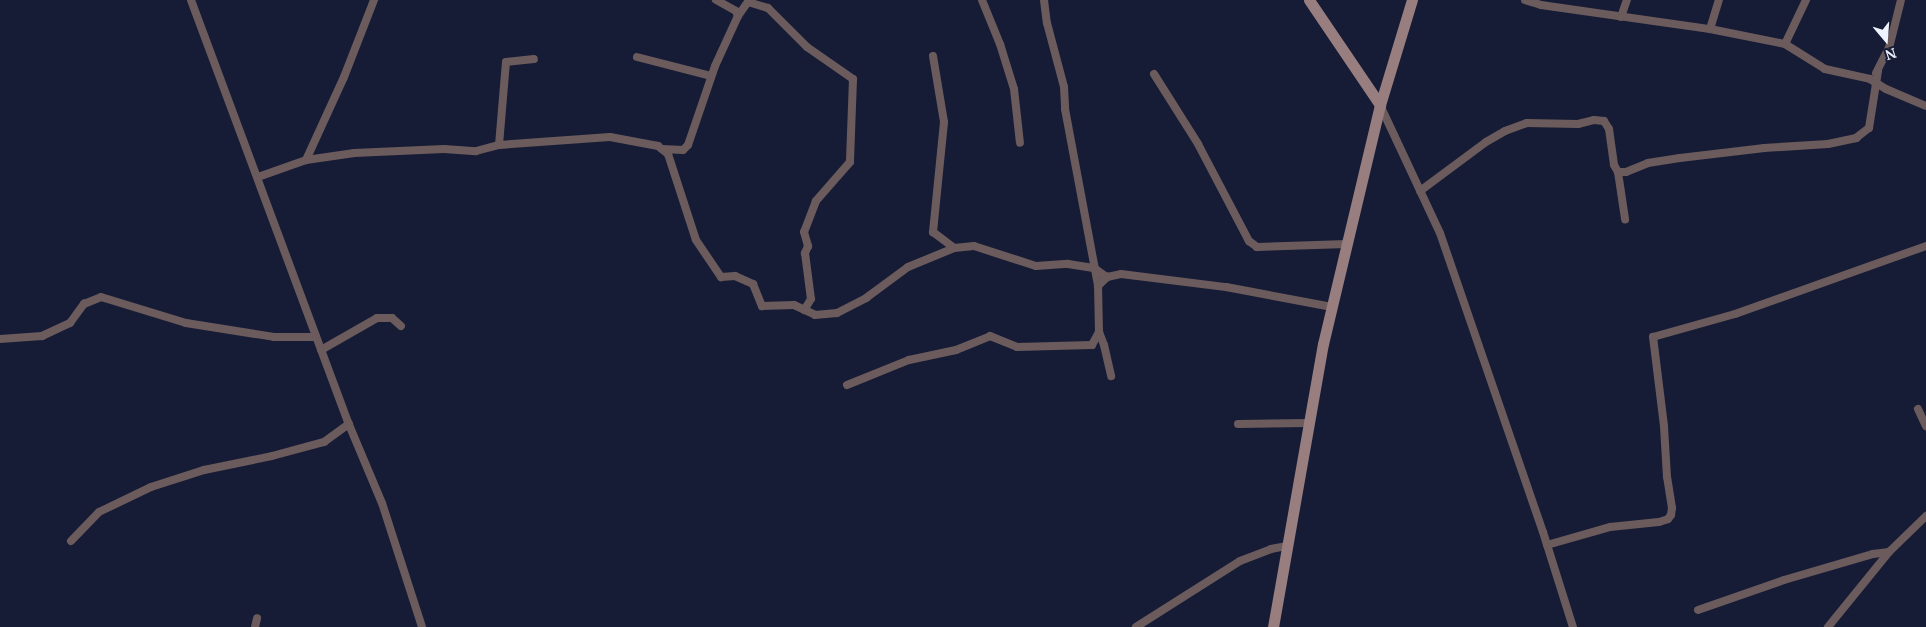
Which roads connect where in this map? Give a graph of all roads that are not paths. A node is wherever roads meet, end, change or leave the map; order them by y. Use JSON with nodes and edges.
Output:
{"nodes":[{"id":1,"x":191,"y":0,"type":"edge"},
{"id":2,"x":374,"y":0,"type":"edge"},
{"id":3,"x":716,"y":0,"type":"edge"},
{"id":4,"x":982,"y":0,"type":"edge"},
{"id":5,"x":1044,"y":0,"type":"edge"},
{"id":6,"x":1309,"y":0,"type":"edge"},
{"id":7,"x":1412,"y":0,"type":"edge"},
{"id":8,"x":1525,"y":0,"type":"edge"},
{"id":9,"x":1627,"y":0,"type":"edge"},
{"id":10,"x":1719,"y":0,"type":"edge"},
{"id":11,"x":1806,"y":0,"type":"edge"},
{"id":12,"x":1901,"y":0,"type":"edge"},
{"id":13,"x":748,"y":1,"type":"edge"},
{"id":14,"x":1542,"y":3,"type":"edge"},
{"id":15,"x":738,"y":16,"type":"junction"},
{"id":16,"x":1621,"y":17,"type":"junction"},
{"id":17,"x":1710,"y":29,"type":"junction"},
{"id":18,"x":1785,"y":44,"type":"junction"},
{"id":19,"x":933,"y":56,"type":"dead end"},
{"id":20,"x":637,"y":57,"type":"dead end"},
{"id":21,"x":534,"y":59,"type":"dead end"},
{"id":22,"x":1878,"y":71,"type":"junction"},
{"id":23,"x":1154,"y":74,"type":"dead end"},
{"id":24,"x":711,"y":76,"type":"junction"},
{"id":25,"x":1870,"y":79,"type":"junction"},
{"id":26,"x":1877,"y":84,"type":"junction"},
{"id":27,"x":1380,"y":105,"type":"junction"},
{"id":28,"x":1925,"y":105,"type":"edge"},
{"id":29,"x":1020,"y":143,"type":"dead end"},
{"id":30,"x":498,"y":145,"type":"junction"},
{"id":31,"x":662,"y":150,"type":"junction"},
{"id":32,"x":306,"y":160,"type":"junction"},
{"id":33,"x":1618,"y":172,"type":"junction"},
{"id":34,"x":258,"y":177,"type":"junction"},
{"id":35,"x":1420,"y":191,"type":"junction"},
{"id":36,"x":1625,"y":219,"type":"dead end"},
{"id":37,"x":1347,"y":244,"type":"junction"},
{"id":38,"x":1926,"y":246,"type":"edge"},
{"id":39,"x":954,"y":248,"type":"junction"},
{"id":40,"x":1094,"y":268,"type":"junction"},
{"id":41,"x":1108,"y":277,"type":"junction"},
{"id":42,"x":1098,"y":286,"type":"junction"},
{"id":43,"x":1332,"y":307,"type":"junction"},
{"id":44,"x":804,"y":310,"type":"junction"},
{"id":45,"x":401,"y":326,"type":"dead end"},
{"id":46,"x":1099,"y":332,"type":"junction"},
{"id":47,"x":316,"y":336,"type":"junction"},
{"id":48,"x":0,"y":339,"type":"edge"},
{"id":49,"x":321,"y":350,"type":"junction"},
{"id":50,"x":1111,"y":376,"type":"dead end"},
{"id":51,"x":847,"y":386,"type":"dead end"},
{"id":52,"x":1918,"y":409,"type":"dead end"},
{"id":53,"x":1309,"y":423,"type":"junction"},
{"id":54,"x":349,"y":424,"type":"junction"},
{"id":55,"x":1238,"y":424,"type":"dead end"},
{"id":56,"x":1926,"y":426,"type":"edge"},
{"id":57,"x":1925,"y":518,"type":"edge"},
{"id":58,"x":72,"y":542,"type":"dead end"},
{"id":59,"x":1286,"y":546,"type":"junction"},
{"id":60,"x":1547,"y":546,"type":"junction"},
{"id":61,"x":1889,"y":552,"type":"junction"},
{"id":62,"x":1698,"y":610,"type":"dead end"},
{"id":63,"x":257,"y":618,"type":"dead end"},
{"id":64,"x":255,"y":627,"type":"edge"},
{"id":65,"x":422,"y":627,"type":"edge"},
{"id":66,"x":1136,"y":627,"type":"edge"},
{"id":67,"x":1273,"y":627,"type":"edge"},
{"id":68,"x":1573,"y":627,"type":"edge"},
{"id":69,"x":1828,"y":627,"type":"edge"}],
"edges":[{"from":1,"to":34,"type":"street"},
{"from":2,"to":32,"type":"street"},
{"from":3,"to":15,"type":"street"},
{"from":4,"to":29,"type":"street"},
{"from":5,"to":40,"type":"street"},
{"from":6,"to":27,"type":"main road"},
{"from":7,"to":27,"type":"main road"},
{"from":8,"to":14,"type":"street"},
{"from":9,"to":16,"type":"street"},
{"from":10,"to":17,"type":"street"},
{"from":11,"to":18,"type":"street"},
{"from":12,"to":22,"type":"street"},
{"from":13,"to":15,"type":"street"},
{"from":13,"to":44,"type":"street"},
{"from":14,"to":16,"type":"street"},
{"from":15,"to":24,"type":"street"},
{"from":16,"to":17,"type":"street"},
{"from":17,"to":18,"type":"street"},
{"from":18,"to":25,"type":"street"},
{"from":19,"to":39,"type":"street"},
{"from":20,"to":24,"type":"street"},
{"from":21,"to":30,"type":"street"},
{"from":22,"to":25,"type":"street"},
{"from":22,"to":26,"type":"street"},
{"from":23,"to":37,"type":"street"},
{"from":24,"to":31,"type":"street"},
{"from":25,"to":26,"type":"street"},
{"from":26,"to":28,"type":"street"},
{"from":26,"to":33,"type":"street"},
{"from":27,"to":35,"type":"street"},
{"from":27,"to":37,"type":"main road"},
{"from":30,"to":31,"type":"street"},
{"from":30,"to":32,"type":"street"},
{"from":31,"to":44,"type":"street"},
{"from":32,"to":34,"type":"street"},
{"from":33,"to":35,"type":"street"},
{"from":33,"to":36,"type":"street"},
{"from":34,"to":47,"type":"street"},
{"from":35,"to":60,"type":"street"},
{"from":37,"to":43,"type":"main road"},
{"from":38,"to":60,"type":"street"},
{"from":39,"to":40,"type":"street"},
{"from":39,"to":44,"type":"street"},
{"from":40,"to":41,"type":"street"},
{"from":40,"to":42,"type":"street"},
{"from":41,"to":42,"type":"street"},
{"from":41,"to":43,"type":"street"},
{"from":42,"to":46,"type":"street"},
{"from":43,"to":53,"type":"main road"},
{"from":45,"to":49,"type":"street"},
{"from":46,"to":50,"type":"street"},
{"from":46,"to":51,"type":"street"},
{"from":47,"to":48,"type":"street"},
{"from":47,"to":49,"type":"street"},
{"from":49,"to":54,"type":"street"},
{"from":52,"to":56,"type":"street"},
{"from":53,"to":55,"type":"street"},
{"from":53,"to":59,"type":"main road"},
{"from":54,"to":58,"type":"street"},
{"from":54,"to":65,"type":"street"},
{"from":57,"to":61,"type":"street"},
{"from":59,"to":66,"type":"street"},
{"from":59,"to":67,"type":"main road"},
{"from":60,"to":68,"type":"street"},
{"from":61,"to":62,"type":"street"},
{"from":61,"to":69,"type":"street"},
{"from":63,"to":64,"type":"street"}]}
